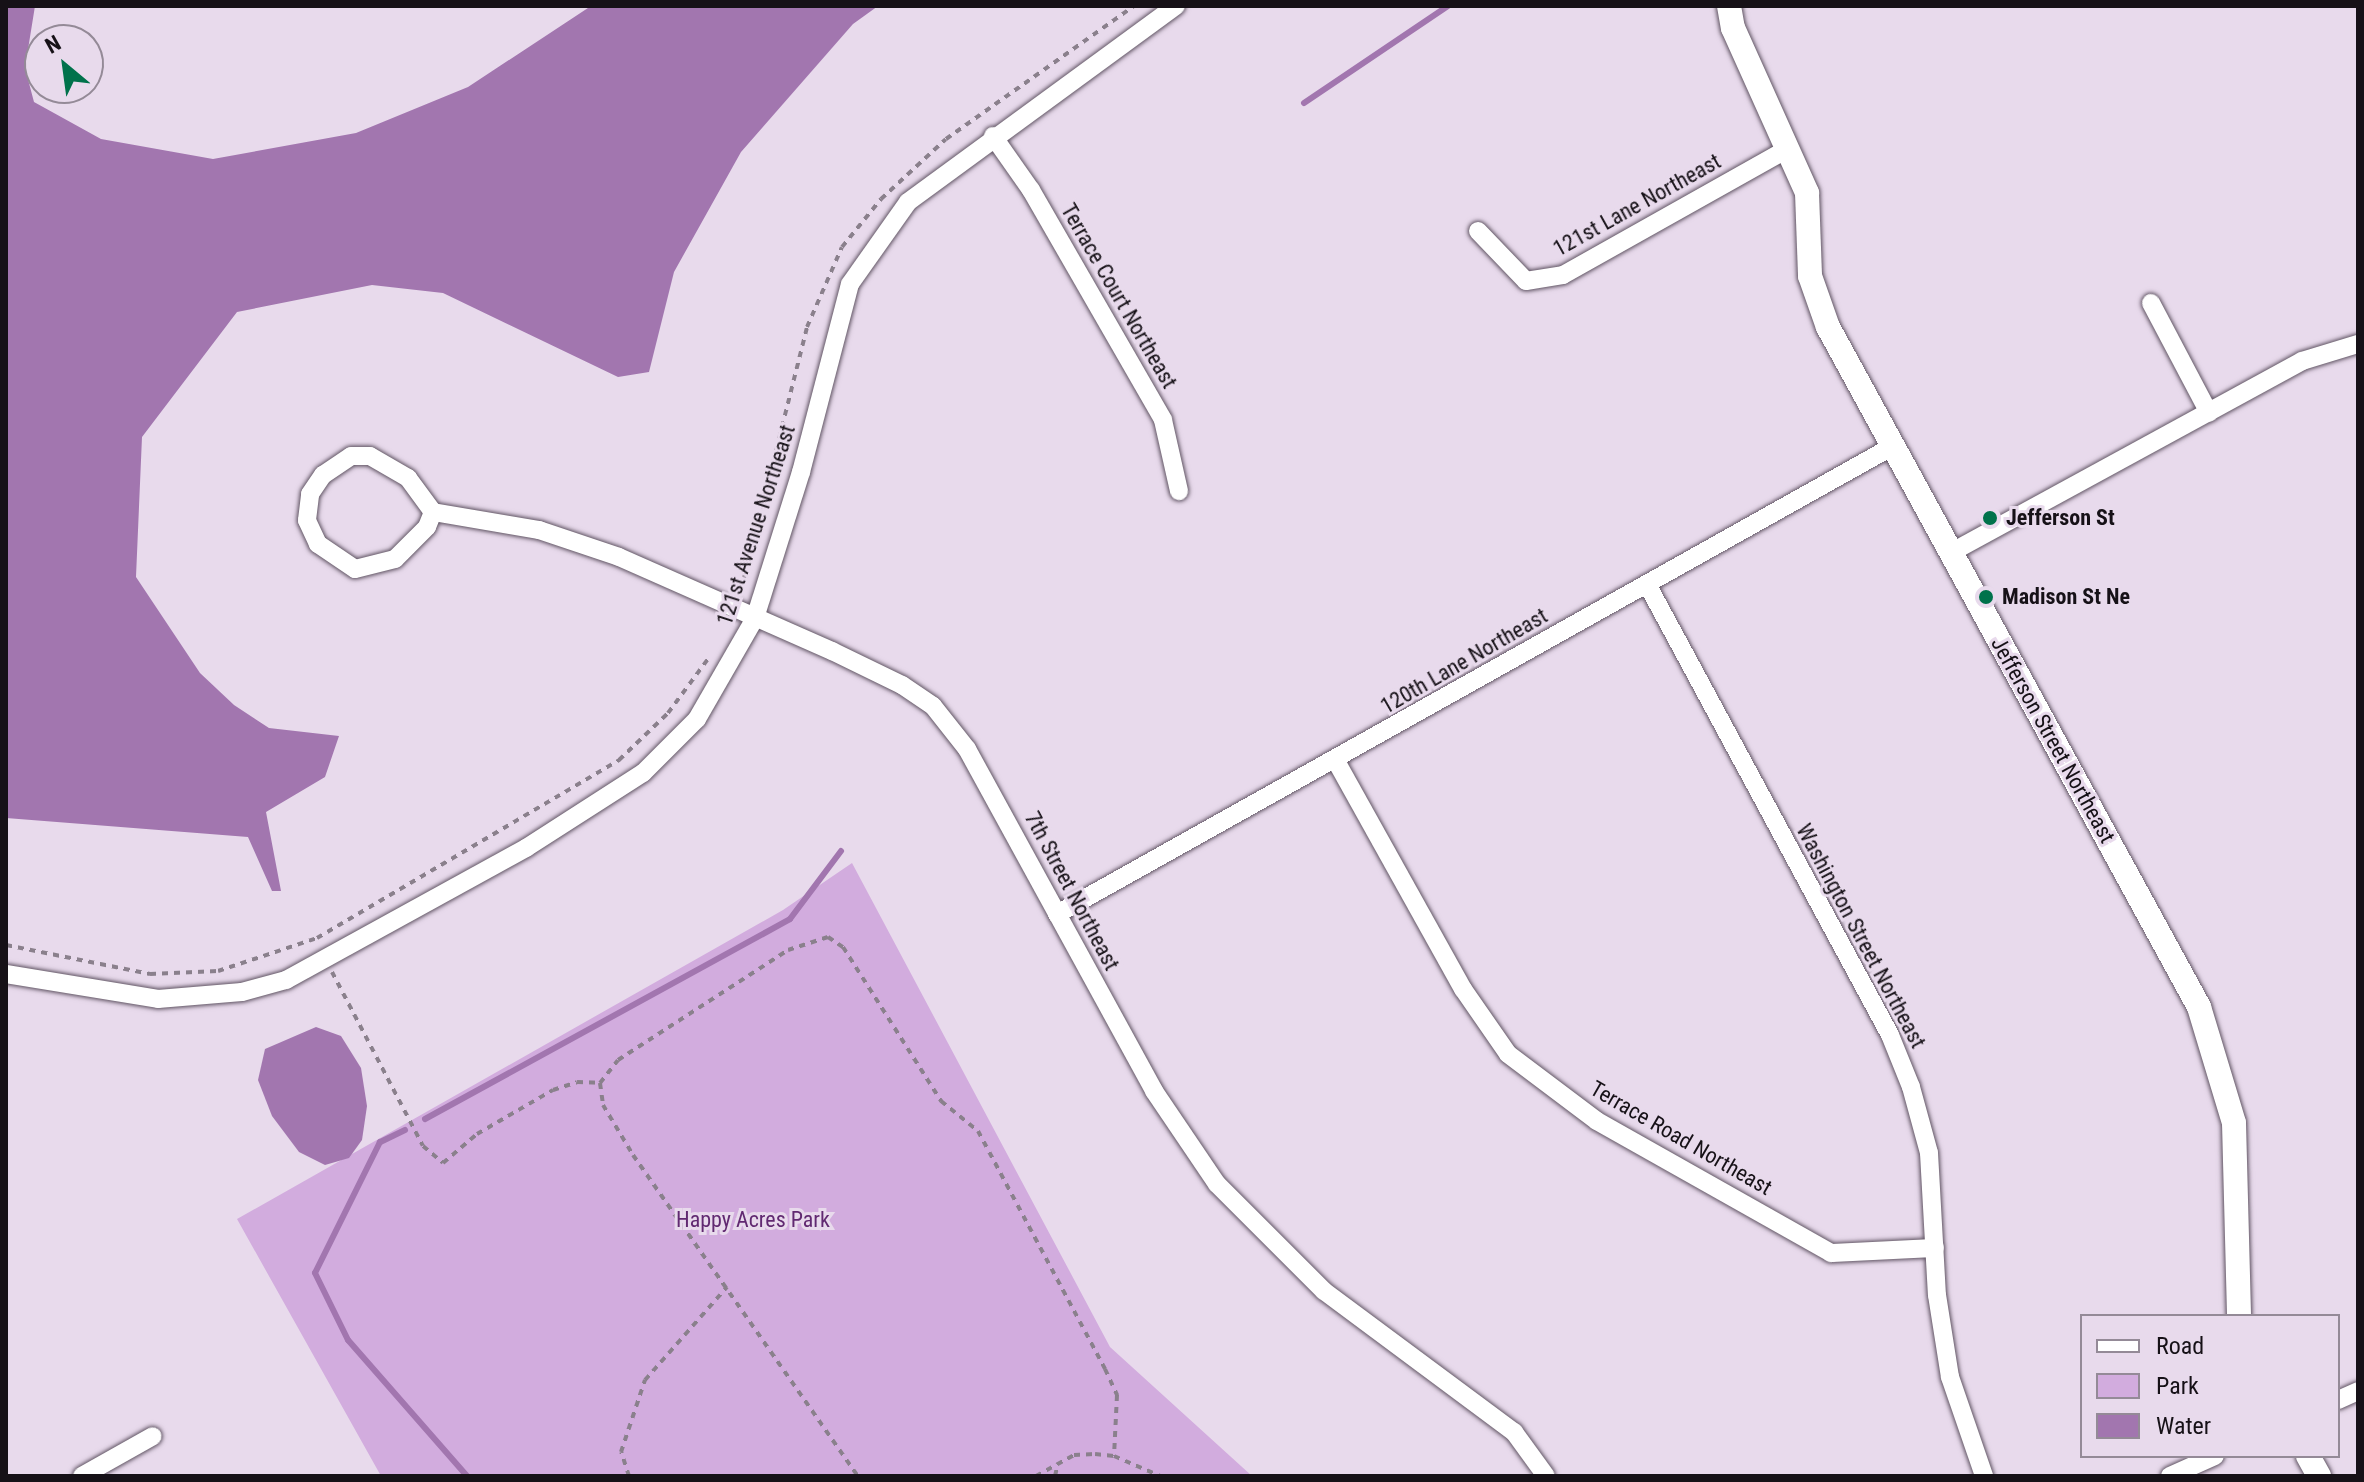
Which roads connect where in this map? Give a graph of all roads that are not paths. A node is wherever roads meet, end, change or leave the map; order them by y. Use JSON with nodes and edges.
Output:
{"nodes":[{"id":1,"x":1176,"y":6,"type":"edge"},
{"id":2,"x":1729,"y":6,"type":"edge"},
{"id":3,"x":993,"y":136,"type":"junction"},
{"id":4,"x":1786,"y":150,"type":"junction"},
{"id":5,"x":1478,"y":231,"type":"dead end"},
{"id":6,"x":2151,"y":303,"type":"dead end"},
{"id":7,"x":2358,"y":344,"type":"edge"},
{"id":8,"x":2209,"y":413,"type":"junction"},
{"id":9,"x":1893,"y":446,"type":"junction"},
{"id":10,"x":1179,"y":491,"type":"dead end"},
{"id":11,"x":433,"y":512,"type":"junction"},
{"id":12,"x":1950,"y":553,"type":"junction"},
{"id":13,"x":1647,"y":584,"type":"junction"},
{"id":14,"x":755,"y":618,"type":"junction"},
{"id":15,"x":1336,"y":761,"type":"junction"},
{"id":16,"x":1057,"y":914,"type":"junction"},
{"id":17,"x":6,"y":974,"type":"edge"},
{"id":18,"x":1935,"y":1248,"type":"junction"},
{"id":19,"x":2239,"y":1314,"type":"edge"},
{"id":20,"x":153,"y":1436,"type":"dead end"},
{"id":21,"x":2210,"y":1458,"type":"edge"},
{"id":22,"x":2309,"y":1458,"type":"edge"},
{"id":23,"x":82,"y":1476,"type":"edge"},
{"id":24,"x":1546,"y":1476,"type":"edge"},
{"id":25,"x":1984,"y":1476,"type":"edge"},
{"id":26,"x":2170,"y":1476,"type":"edge"},
{"id":27,"x":2319,"y":1476,"type":"edge"}],
"edges":[{"from":1,"to":3,"type":"street","name":"121st Avenue Northeast"},
{"from":2,"to":4,"type":"street","name":"Jefferson Street Northeast"},
{"from":3,"to":10,"type":"street","name":"Terrace Court Northeast"},
{"from":3,"to":14,"type":"street","name":"121st Avenue Northeast"},
{"from":4,"to":5,"type":"street","name":"121st Lane Northeast"},
{"from":4,"to":9,"type":"street","name":"Jefferson Street Northeast"},
{"from":6,"to":8,"type":"street"},
{"from":7,"to":8,"type":"street"},
{"from":8,"to":12,"type":"street"},
{"from":9,"to":12,"type":"street","name":"Jefferson Street Northeast"},
{"from":9,"to":13,"type":"street","name":"120th Lane Northeast"},
{"from":11,"to":11,"type":"street"},
{"from":11,"to":14,"type":"street","name":"7th Street Northeast"},
{"from":12,"to":19,"type":"street","name":"Jefferson Street Northeast"},
{"from":13,"to":15,"type":"street","name":"120th Lane Northeast"},
{"from":13,"to":18,"type":"street","name":"Washington Street Northeast"},
{"from":14,"to":16,"type":"street","name":"7th Street Northeast"},
{"from":14,"to":17,"type":"street","name":"121st Avenue Northeast"},
{"from":15,"to":16,"type":"street","name":"120th Lane Northeast"},
{"from":15,"to":18,"type":"street","name":"Terrace Road Northeast"},
{"from":16,"to":24,"type":"street","name":"7th Street Northeast"},
{"from":18,"to":25,"type":"street","name":"Washington Street Northeast"},
{"from":20,"to":23,"type":"street"},
{"from":21,"to":26,"type":"street"},
{"from":22,"to":27,"type":"street"}]}
